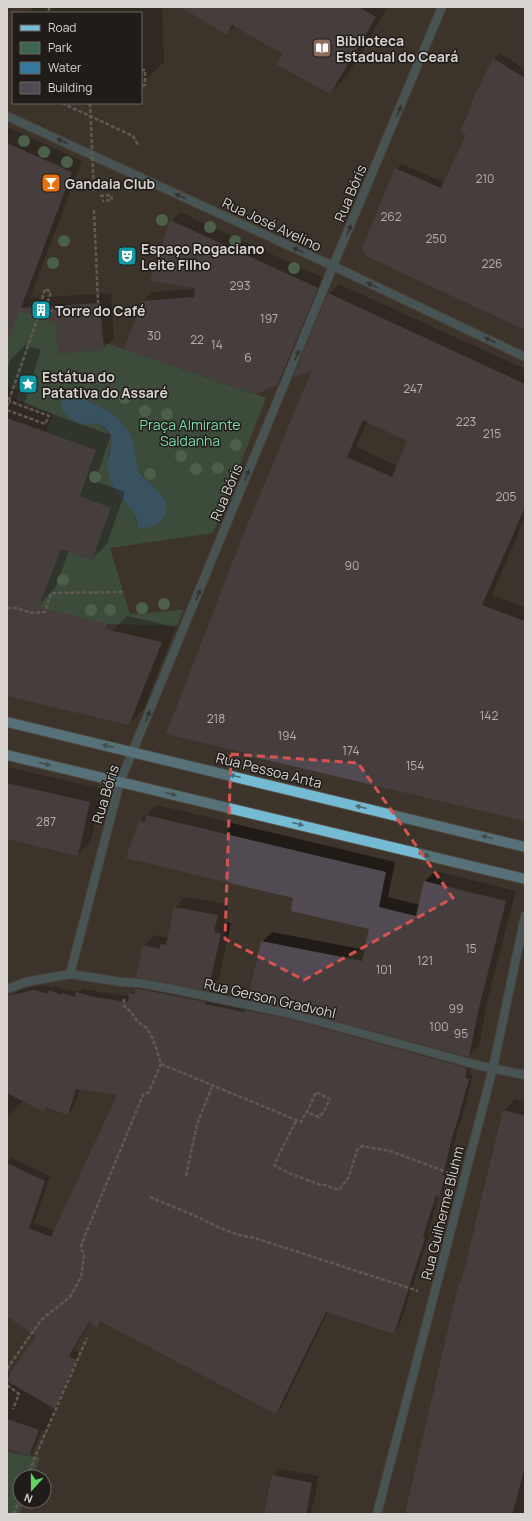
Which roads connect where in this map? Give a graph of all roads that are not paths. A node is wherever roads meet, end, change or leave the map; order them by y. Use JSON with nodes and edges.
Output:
{"nodes":[{"id":1,"x":442,"y":7,"type":"edge"},
{"id":2,"x":7,"y":116,"type":"edge"},
{"id":3,"x":333,"y":266,"type":"junction"},
{"id":4,"x":525,"y":357,"type":"edge"},
{"id":5,"x":7,"y":722,"type":"edge"},
{"id":6,"x":133,"y":752,"type":"junction"},
{"id":7,"x":7,"y":755,"type":"edge"},
{"id":8,"x":120,"y":782,"type":"junction"},
{"id":9,"x":525,"y":847,"type":"edge"},
{"id":10,"x":525,"y":879,"type":"edge"},
{"id":11,"x":525,"y":916,"type":"edge"},
{"id":12,"x":70,"y":974,"type":"junction"},
{"id":13,"x":7,"y":990,"type":"edge"},
{"id":14,"x":493,"y":1068,"type":"junction"},
{"id":15,"x":525,"y":1075,"type":"edge"},
{"id":16,"x":377,"y":1514,"type":"edge"}],
"edges":[{"from":3,"to":1,"type":"street","name":"Rua Bóris","one_way":true},
{"from":3,"to":2,"type":"street","name":"Rua José Avelino","one_way":true},
{"from":4,"to":3,"type":"street","name":"Rua José Avelino","one_way":true},
{"from":6,"to":3,"type":"street","name":"Rua Bóris","one_way":true},
{"from":6,"to":5,"type":"main road","name":"Rua Pessoa Anta","one_way":true},
{"from":6,"to":8,"type":"street","name":"Rua Bóris"},
{"from":9,"to":6,"type":"main road","name":"Rua Pessoa Anta","one_way":true},
{"from":7,"to":8,"type":"main road","one_way":true},
{"from":8,"to":10,"type":"main road","one_way":true},
{"from":8,"to":12,"type":"street","name":"Rua Bóris"},
{"from":11,"to":14,"type":"street","name":"Rua Guilherme Bluhm"},
{"from":12,"to":13,"type":"street","name":"Rua Gerson Gradvohl"},
{"from":12,"to":14,"type":"street","name":"Rua Gerson Gradvohl"},
{"from":14,"to":15,"type":"street","name":"Rua Gerson Gradvohl"},
{"from":14,"to":16,"type":"street","name":"Rua Guilherme Bluhm"}]}
